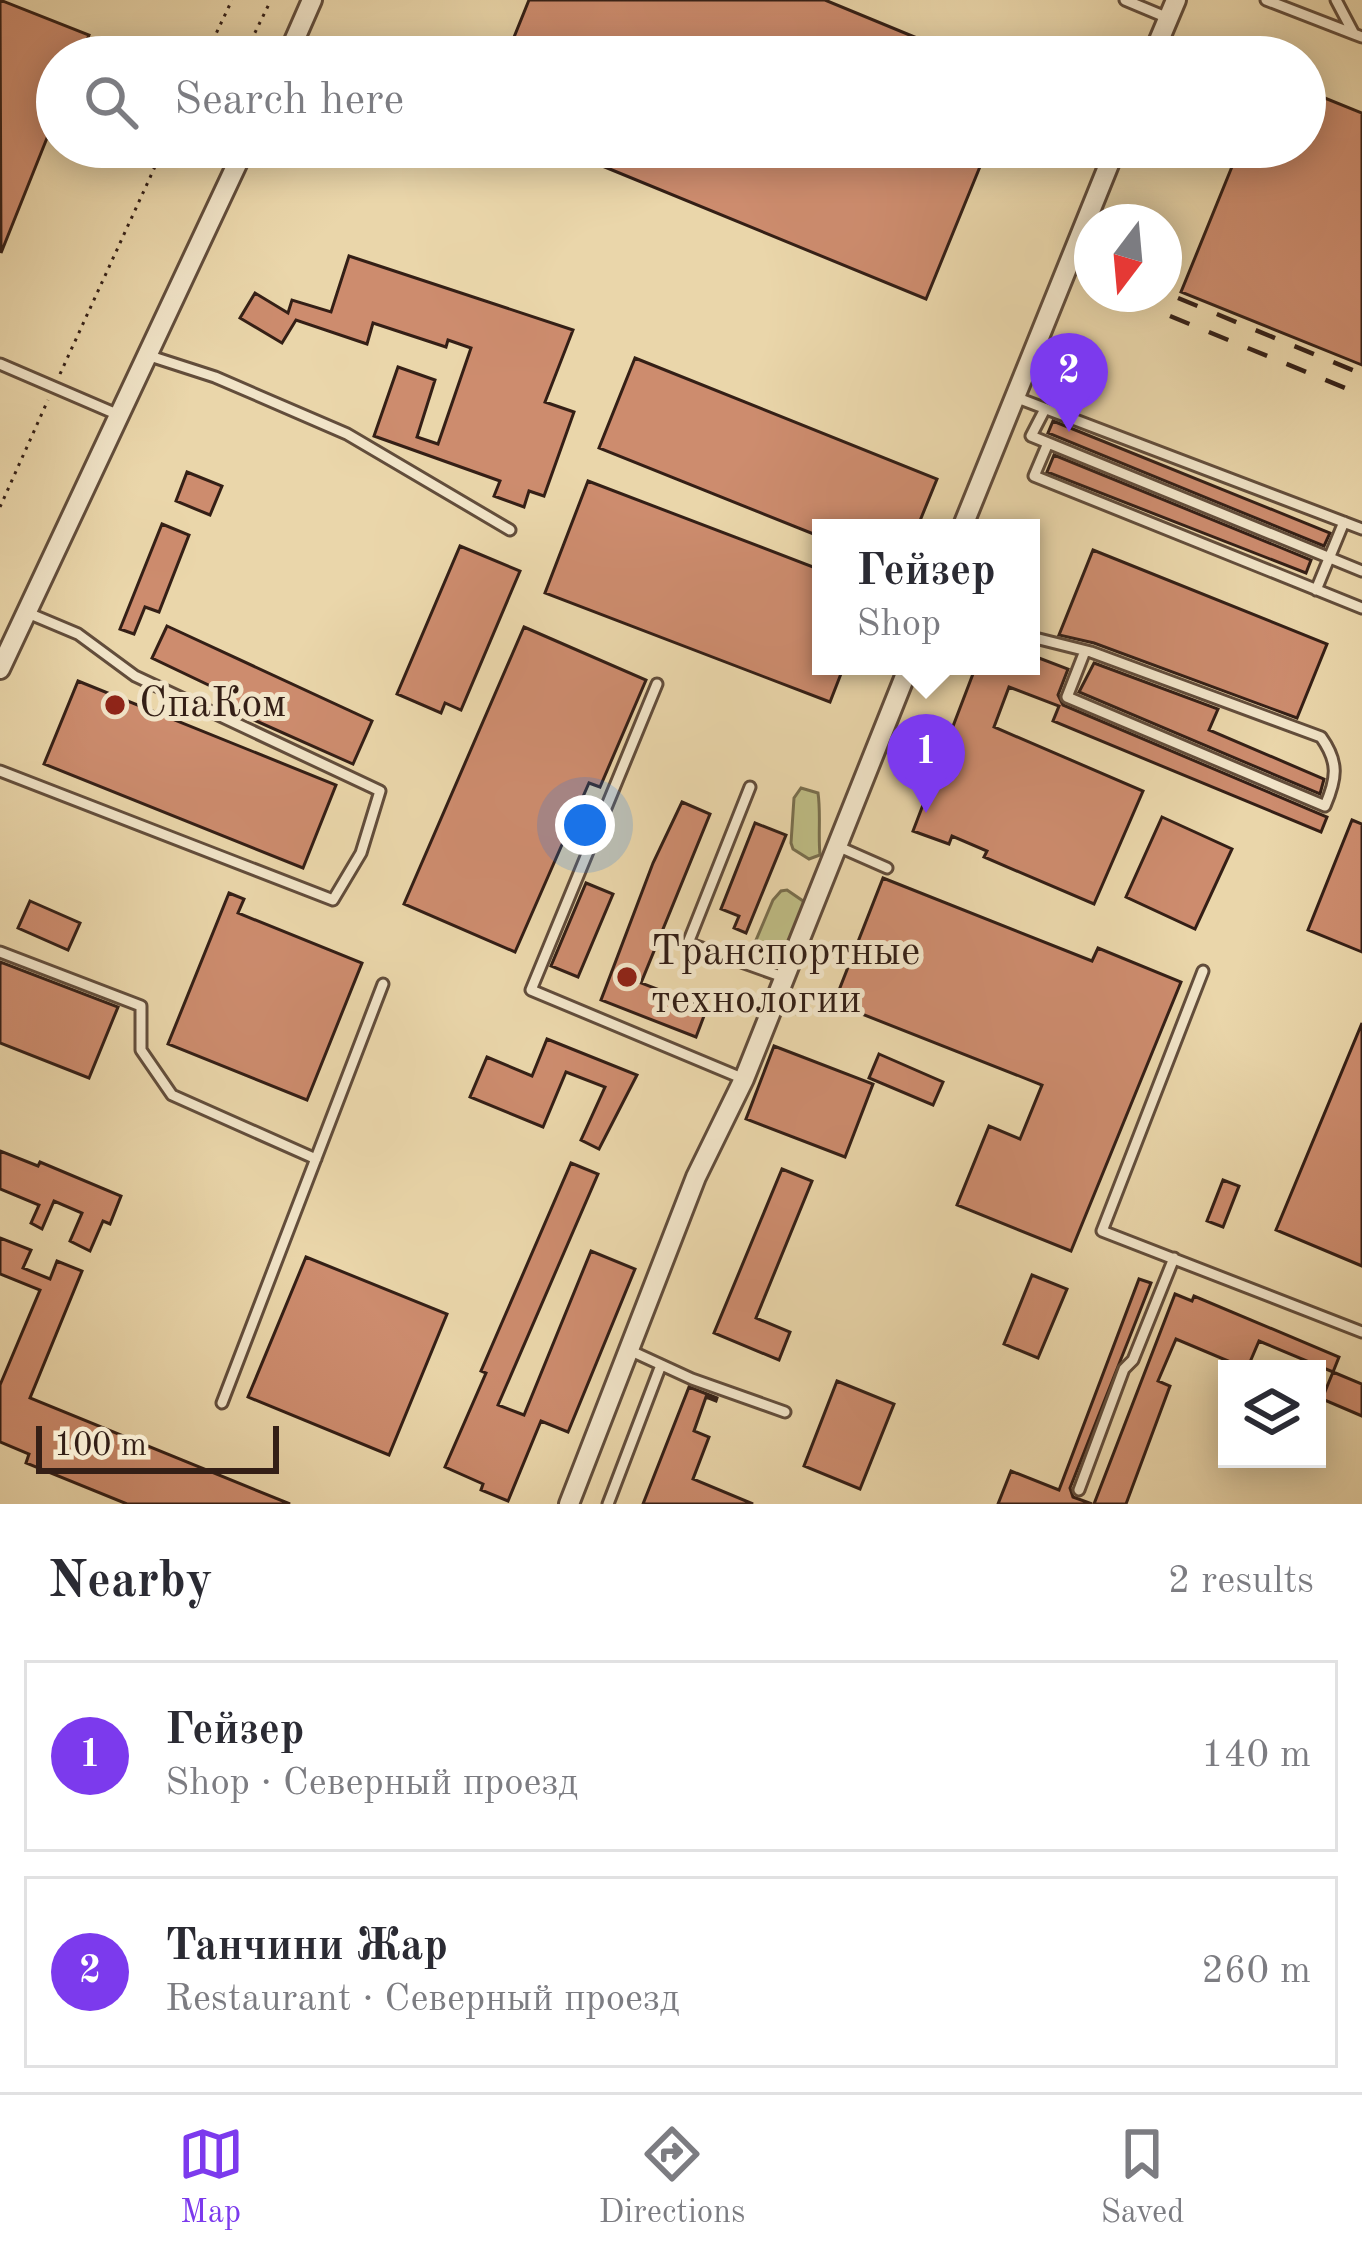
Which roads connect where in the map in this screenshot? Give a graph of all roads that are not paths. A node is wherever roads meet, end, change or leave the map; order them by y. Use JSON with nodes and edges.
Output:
{"nodes":[{"id":1,"x":312,"y":0,"type":"edge"},
{"id":2,"x":1125,"y":0,"type":"edge"},
{"id":3,"x":1266,"y":0,"type":"edge"},
{"id":4,"x":1336,"y":0,"type":"edge"},
{"id":5,"x":1172,"y":9,"type":"edge"},
{"id":6,"x":1358,"y":35,"type":"edge"},
{"id":7,"x":296,"y":36,"type":"edge"},
{"id":8,"x":235,"y":168,"type":"edge"},
{"id":9,"x":1108,"y":168,"type":"edge"},
{"id":10,"x":150,"y":356,"type":"junction"},
{"id":11,"x":0,"y":364,"type":"edge"},
{"id":12,"x":1015,"y":397,"type":"junction"},
{"id":13,"x":1046,"y":409,"type":"junction"},
{"id":14,"x":121,"y":416,"type":"junction"},
{"id":15,"x":1048,"y":443,"type":"junction"},
{"id":16,"x":966,"y":519,"type":"edge"},
{"id":17,"x":1344,"y":522,"type":"junction"},
{"id":18,"x":1362,"y":529,"type":"edge"},
{"id":19,"x":510,"y":530,"type":"dead end"},
{"id":20,"x":1329,"y":559,"type":"junction"},
{"id":21,"x":1362,"y":571,"type":"edge"},
{"id":22,"x":1316,"y":590,"type":"junction"},
{"id":23,"x":1362,"y":608,"type":"edge"},
{"id":24,"x":28,"y":613,"type":"junction"},
{"id":25,"x":1040,"y":640,"type":"edge"},
{"id":26,"x":1085,"y":650,"type":"junction"},
{"id":27,"x":0,"y":669,"type":"edge"},
{"id":28,"x":905,"y":675,"type":"edge"},
{"id":29,"x":657,"y":684,"type":"dead end"},
{"id":30,"x":0,"y":770,"type":"edge"},
{"id":31,"x":750,"y":787,"type":"dead end"},
{"id":32,"x":837,"y":846,"type":"junction"},
{"id":33,"x":887,"y":868,"type":"dead end"},
{"id":34,"x":0,"y":952,"type":"edge"},
{"id":35,"x":1203,"y":971,"type":"dead end"},
{"id":36,"x":785,"y":977,"type":"junction"},
{"id":37,"x":383,"y":985,"type":"dead end"},
{"id":38,"x":777,"y":1000,"type":"junction"},
{"id":39,"x":798,"y":1008,"type":"dead end"},
{"id":40,"x":744,"y":1079,"type":"junction"},
{"id":41,"x":316,"y":1160,"type":"junction"},
{"id":42,"x":1174,"y":1258,"type":"junction"},
{"id":43,"x":1362,"y":1332,"type":"edge"},
{"id":44,"x":629,"y":1350,"type":"junction"},
{"id":45,"x":662,"y":1365,"type":"junction"},
{"id":46,"x":222,"y":1403,"type":"dead end"},
{"id":47,"x":784,"y":1412,"type":"dead end"},
{"id":48,"x":1079,"y":1490,"type":"dead end"},
{"id":49,"x":568,"y":1504,"type":"edge"},
{"id":50,"x":608,"y":1504,"type":"edge"}],
"edges":[{"from":1,"to":7,"type":"street"},
{"from":2,"to":5,"type":"lane"},
{"from":3,"to":6,"type":"lane"},
{"from":4,"to":6,"type":"lane"},
{"from":8,"to":10,"type":"street"},
{"from":9,"to":12,"type":"street"},
{"from":10,"to":14,"type":"street"},
{"from":10,"to":19,"type":"lane"},
{"from":11,"to":14,"type":"lane"},
{"from":12,"to":13,"type":"lane"},
{"from":12,"to":16,"type":"street"},
{"from":13,"to":15,"type":"lane"},
{"from":13,"to":17,"type":"lane"},
{"from":14,"to":24,"type":"street"},
{"from":15,"to":20,"type":"lane"},
{"from":15,"to":22,"type":"lane"},
{"from":17,"to":18,"type":"lane"},
{"from":17,"to":20,"type":"lane"},
{"from":20,"to":21,"type":"lane"},
{"from":20,"to":22,"type":"lane"},
{"from":22,"to":23,"type":"lane"},
{"from":24,"to":27,"type":"street"},
{"from":24,"to":30,"type":"lane"},
{"from":25,"to":26,"type":"lane"},
{"from":26,"to":26,"type":"lane"},
{"from":28,"to":32,"type":"street"},
{"from":29,"to":40,"type":"lane"},
{"from":31,"to":36,"type":"lane"},
{"from":32,"to":33,"type":"lane"},
{"from":32,"to":36,"type":"street"},
{"from":34,"to":41,"type":"lane"},
{"from":35,"to":42,"type":"lane"},
{"from":36,"to":38,"type":"street"},
{"from":37,"to":41,"type":"lane"},
{"from":38,"to":39,"type":"lane"},
{"from":38,"to":40,"type":"street"},
{"from":40,"to":44,"type":"street"},
{"from":41,"to":46,"type":"lane"},
{"from":42,"to":43,"type":"lane"},
{"from":42,"to":48,"type":"lane"},
{"from":44,"to":45,"type":"lane"},
{"from":44,"to":49,"type":"street"},
{"from":45,"to":47,"type":"lane"},
{"from":45,"to":50,"type":"lane"}]}
